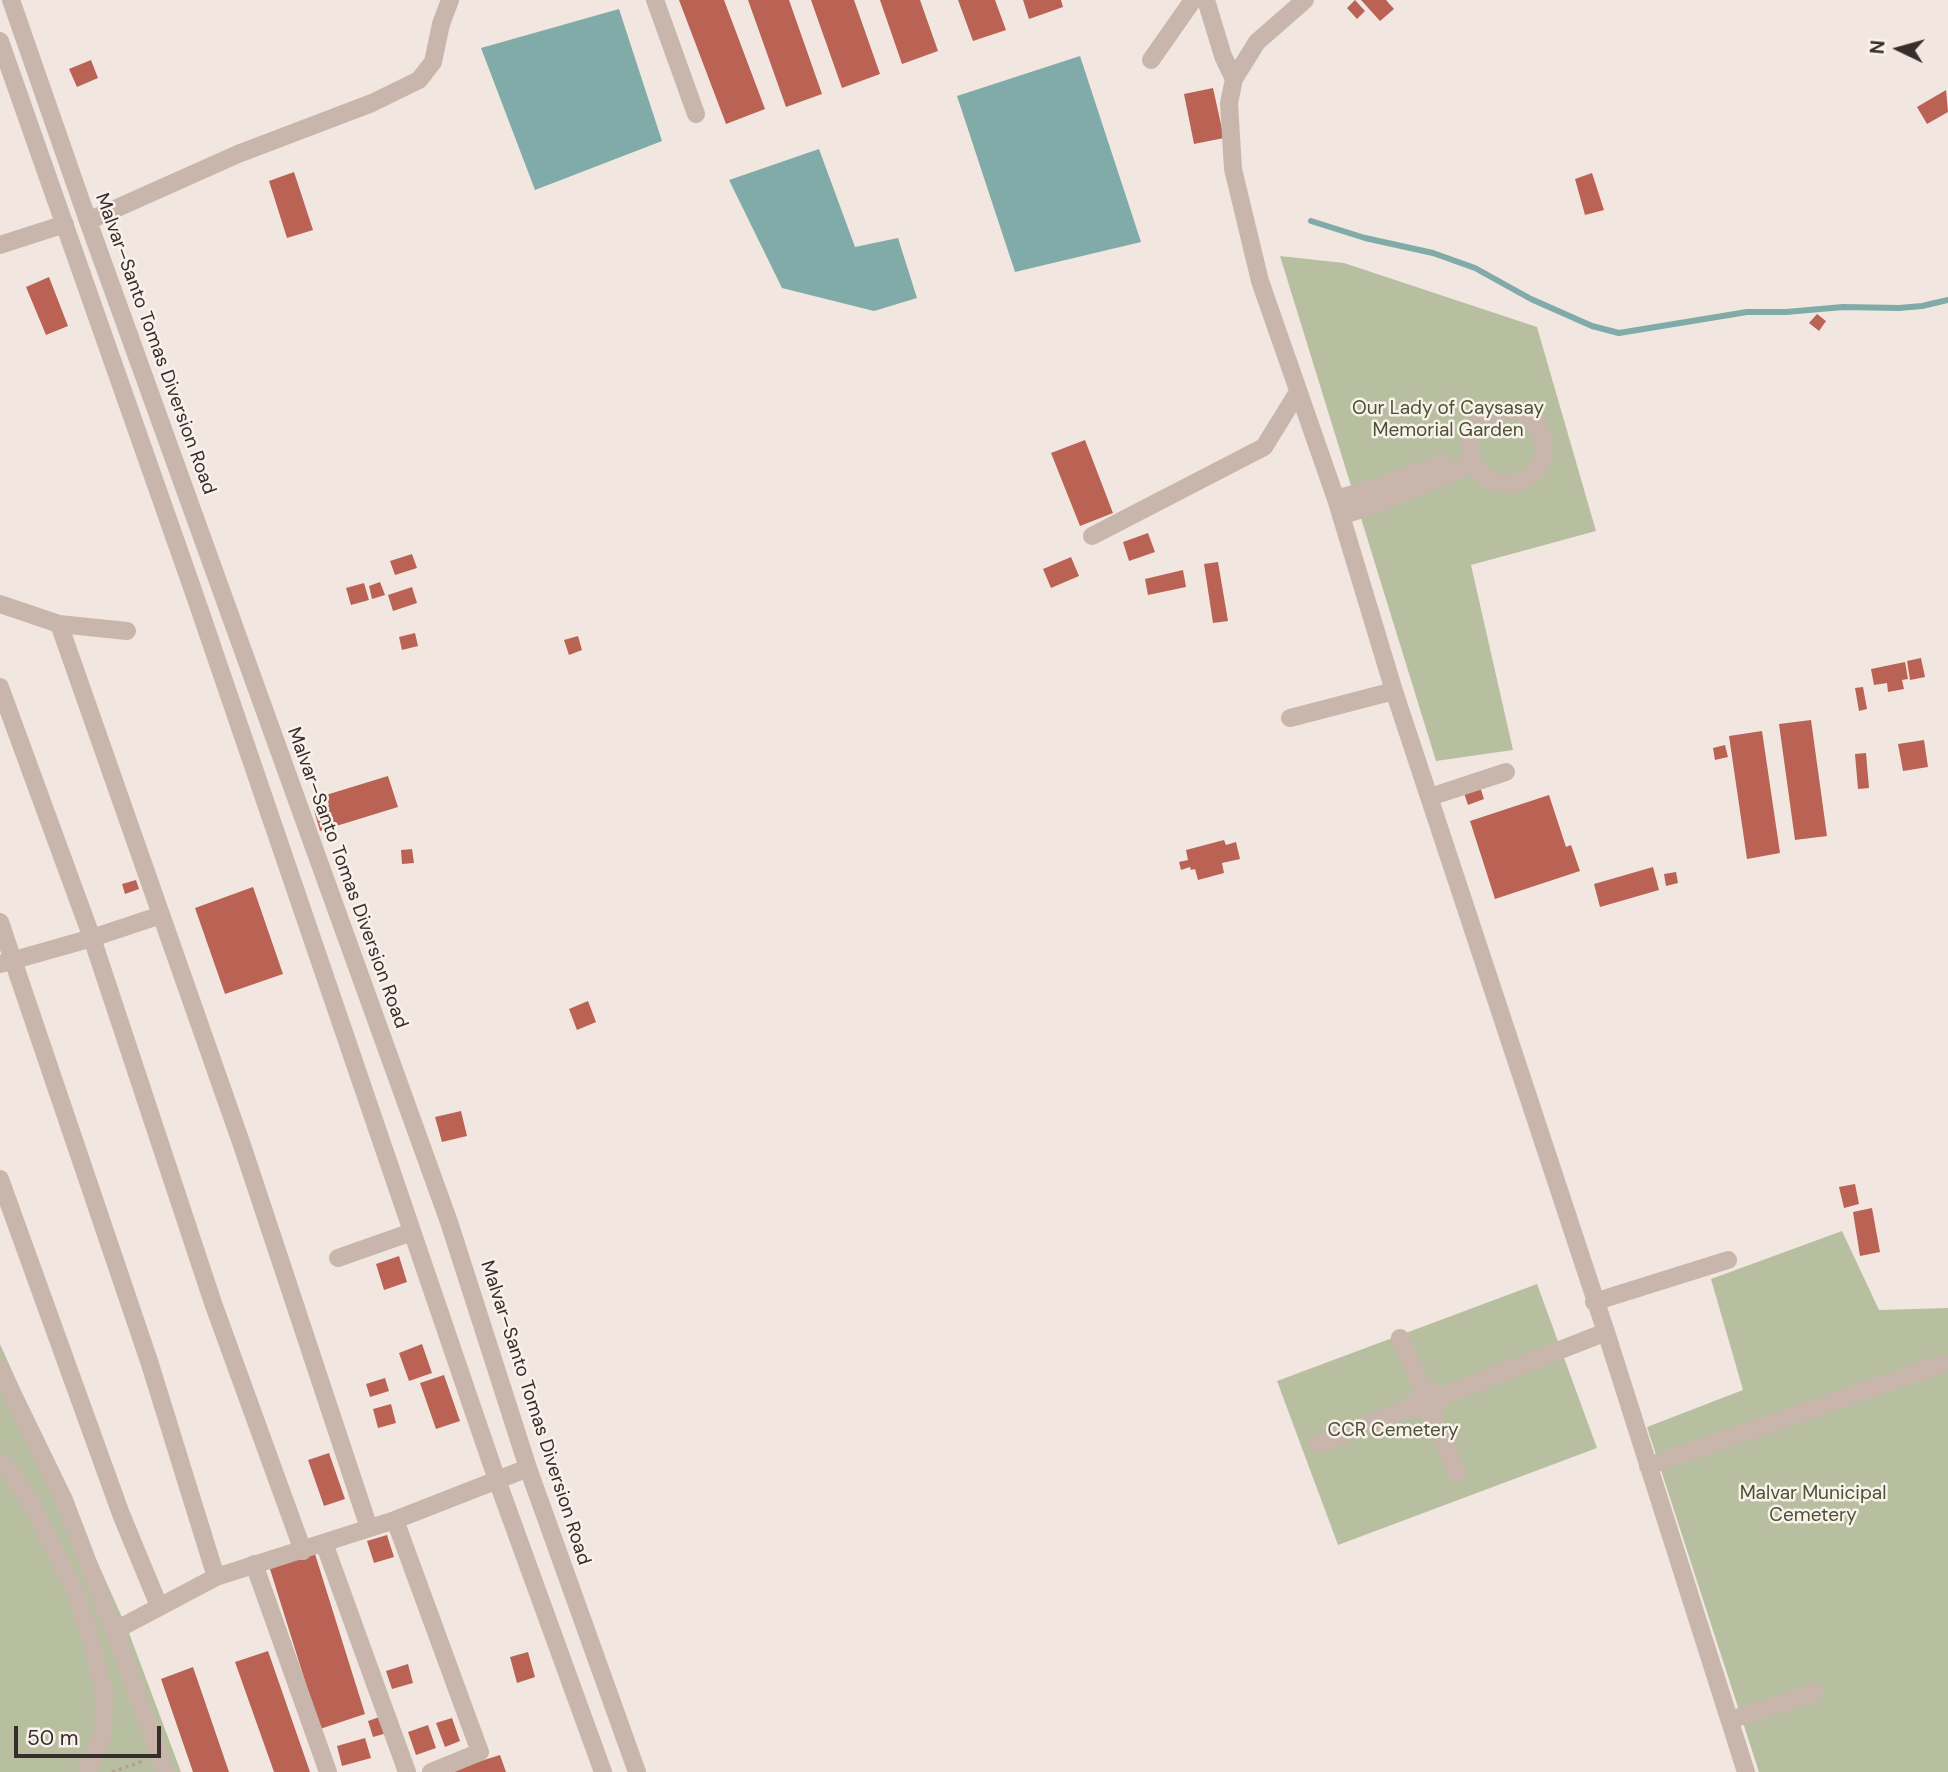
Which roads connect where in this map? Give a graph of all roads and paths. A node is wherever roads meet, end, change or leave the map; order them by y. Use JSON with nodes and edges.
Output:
{"nodes":[{"id":1,"x":11,"y":0,"type":"edge"},
{"id":2,"x":450,"y":0,"type":"edge"},
{"id":3,"x":655,"y":0,"type":"edge"},
{"id":4,"x":1193,"y":0,"type":"edge"},
{"id":5,"x":1206,"y":0,"type":"edge"},
{"id":6,"x":1305,"y":0,"type":"edge"},
{"id":7,"x":0,"y":41,"type":"edge"},
{"id":8,"x":1151,"y":60,"type":"dead end"},
{"id":9,"x":1234,"y":79,"type":"junction"},
{"id":10,"x":696,"y":114,"type":"dead end"},
{"id":11,"x":88,"y":221,"type":"junction"},
{"id":12,"x":65,"y":225,"type":"junction"},
{"id":13,"x":0,"y":245,"type":"edge"},
{"id":14,"x":1298,"y":392,"type":"junction"},
{"id":15,"x":1472,"y":459,"type":"junction"},
{"id":16,"x":1338,"y":507,"type":"junction"},
{"id":17,"x":1092,"y":536,"type":"dead end"},
{"id":18,"x":0,"y":604,"type":"edge"},
{"id":19,"x":59,"y":624,"type":"junction"},
{"id":20,"x":127,"y":631,"type":"dead end"},
{"id":21,"x":0,"y":687,"type":"edge"},
{"id":22,"x":1394,"y":691,"type":"junction"},
{"id":23,"x":1290,"y":718,"type":"dead end"},
{"id":24,"x":1506,"y":772,"type":"dead end"},
{"id":25,"x":1430,"y":797,"type":"junction"},
{"id":26,"x":161,"y":915,"type":"junction"},
{"id":27,"x":0,"y":922,"type":"edge"},
{"id":28,"x":92,"y":938,"type":"junction"},
{"id":29,"x":7,"y":962,"type":"edge"},
{"id":30,"x":0,"y":1179,"type":"edge"},
{"id":31,"x":412,"y":1232,"type":"junction"},
{"id":32,"x":338,"y":1258,"type":"dead end"},
{"id":33,"x":1728,"y":1260,"type":"dead end"},
{"id":34,"x":1594,"y":1302,"type":"junction"},
{"id":35,"x":1606,"y":1332,"type":"junction"},
{"id":36,"x":1400,"y":1338,"type":"dead end"},
{"id":37,"x":1942,"y":1363,"type":"dead end"},
{"id":38,"x":0,"y":1368,"type":"edge"},
{"id":39,"x":1428,"y":1401,"type":"junction"},
{"id":40,"x":1318,"y":1444,"type":"dead end"},
{"id":41,"x":0,"y":1462,"type":"edge"},
{"id":42,"x":1648,"y":1466,"type":"junction"},
{"id":43,"x":528,"y":1468,"type":"junction"},
{"id":44,"x":1457,"y":1473,"type":"dead end"},
{"id":45,"x":497,"y":1480,"type":"junction"},
{"id":46,"x":395,"y":1520,"type":"junction"},
{"id":47,"x":369,"y":1528,"type":"junction"},
{"id":48,"x":324,"y":1543,"type":"junction"},
{"id":49,"x":303,"y":1551,"type":"junction"},
{"id":50,"x":254,"y":1564,"type":"junction"},
{"id":51,"x":216,"y":1577,"type":"junction"},
{"id":52,"x":159,"y":1606,"type":"junction"},
{"id":53,"x":114,"y":1631,"type":"junction"},
{"id":54,"x":1814,"y":1693,"type":"dead end"},
{"id":55,"x":1730,"y":1720,"type":"junction"},
{"id":56,"x":163,"y":1764,"type":"edge"},
{"id":57,"x":86,"y":1772,"type":"edge"},
{"id":58,"x":112,"y":1772,"type":"edge"},
{"id":59,"x":328,"y":1772,"type":"edge"},
{"id":60,"x":407,"y":1772,"type":"edge"},
{"id":61,"x":431,"y":1772,"type":"edge"},
{"id":62,"x":603,"y":1772,"type":"edge"},
{"id":63,"x":637,"y":1772,"type":"edge"},
{"id":64,"x":1746,"y":1772,"type":"edge"}],
"edges":[{"from":1,"to":11,"type":"street","name":"Malvar–Santo Tomas Diversion Road"},
{"from":2,"to":11,"type":"street"},
{"from":3,"to":10,"type":"street"},
{"from":4,"to":8,"type":"street"},
{"from":5,"to":9,"type":"street"},
{"from":6,"to":9,"type":"street"},
{"from":7,"to":12,"type":"street"},
{"from":9,"to":14,"type":"street"},
{"from":11,"to":43,"type":"street","name":"Malvar–Santo Tomas Diversion Road"},
{"from":12,"to":13,"type":"street"},
{"from":12,"to":31,"type":"street"},
{"from":14,"to":16,"type":"street"},
{"from":14,"to":17,"type":"street"},
{"from":15,"to":15,"type":"street"},
{"from":15,"to":16,"type":"street"},
{"from":16,"to":22,"type":"street"},
{"from":18,"to":19,"type":"street"},
{"from":19,"to":20,"type":"street"},
{"from":19,"to":26,"type":"street"},
{"from":21,"to":28,"type":"street"},
{"from":22,"to":23,"type":"street"},
{"from":22,"to":25,"type":"street"},
{"from":24,"to":25,"type":"street"},
{"from":25,"to":34,"type":"street"},
{"from":26,"to":28,"type":"street"},
{"from":26,"to":47,"type":"street"},
{"from":27,"to":29,"type":"street"},
{"from":28,"to":29,"type":"street"},
{"from":28,"to":49,"type":"street"},
{"from":29,"to":51,"type":"street"},
{"from":30,"to":52,"type":"street"},
{"from":31,"to":32,"type":"street"},
{"from":31,"to":45,"type":"street"},
{"from":33,"to":34,"type":"street"},
{"from":34,"to":35,"type":"street"},
{"from":35,"to":39,"type":"street"},
{"from":35,"to":42,"type":"street"},
{"from":36,"to":39,"type":"street"},
{"from":37,"to":42,"type":"street"},
{"from":38,"to":53,"type":"street"},
{"from":39,"to":40,"type":"street"},
{"from":39,"to":44,"type":"street"},
{"from":41,"to":57,"type":"street"},
{"from":42,"to":55,"type":"street"},
{"from":43,"to":45,"type":"street"},
{"from":43,"to":63,"type":"street","name":"Malvar–Santo Tomas Diversion Road"},
{"from":45,"to":46,"type":"street"},
{"from":45,"to":62,"type":"street"},
{"from":46,"to":47,"type":"street"},
{"from":46,"to":61,"type":"street"},
{"from":47,"to":48,"type":"street"},
{"from":48,"to":49,"type":"street"},
{"from":48,"to":60,"type":"street"},
{"from":49,"to":50,"type":"street"},
{"from":50,"to":51,"type":"street"},
{"from":50,"to":59,"type":"street"},
{"from":51,"to":52,"type":"street"},
{"from":52,"to":53,"type":"street"},
{"from":53,"to":56,"type":"street"},
{"from":54,"to":55,"type":"street"},
{"from":55,"to":64,"type":"street"},
{"from":56,"to":58,"type":"path"}]}
